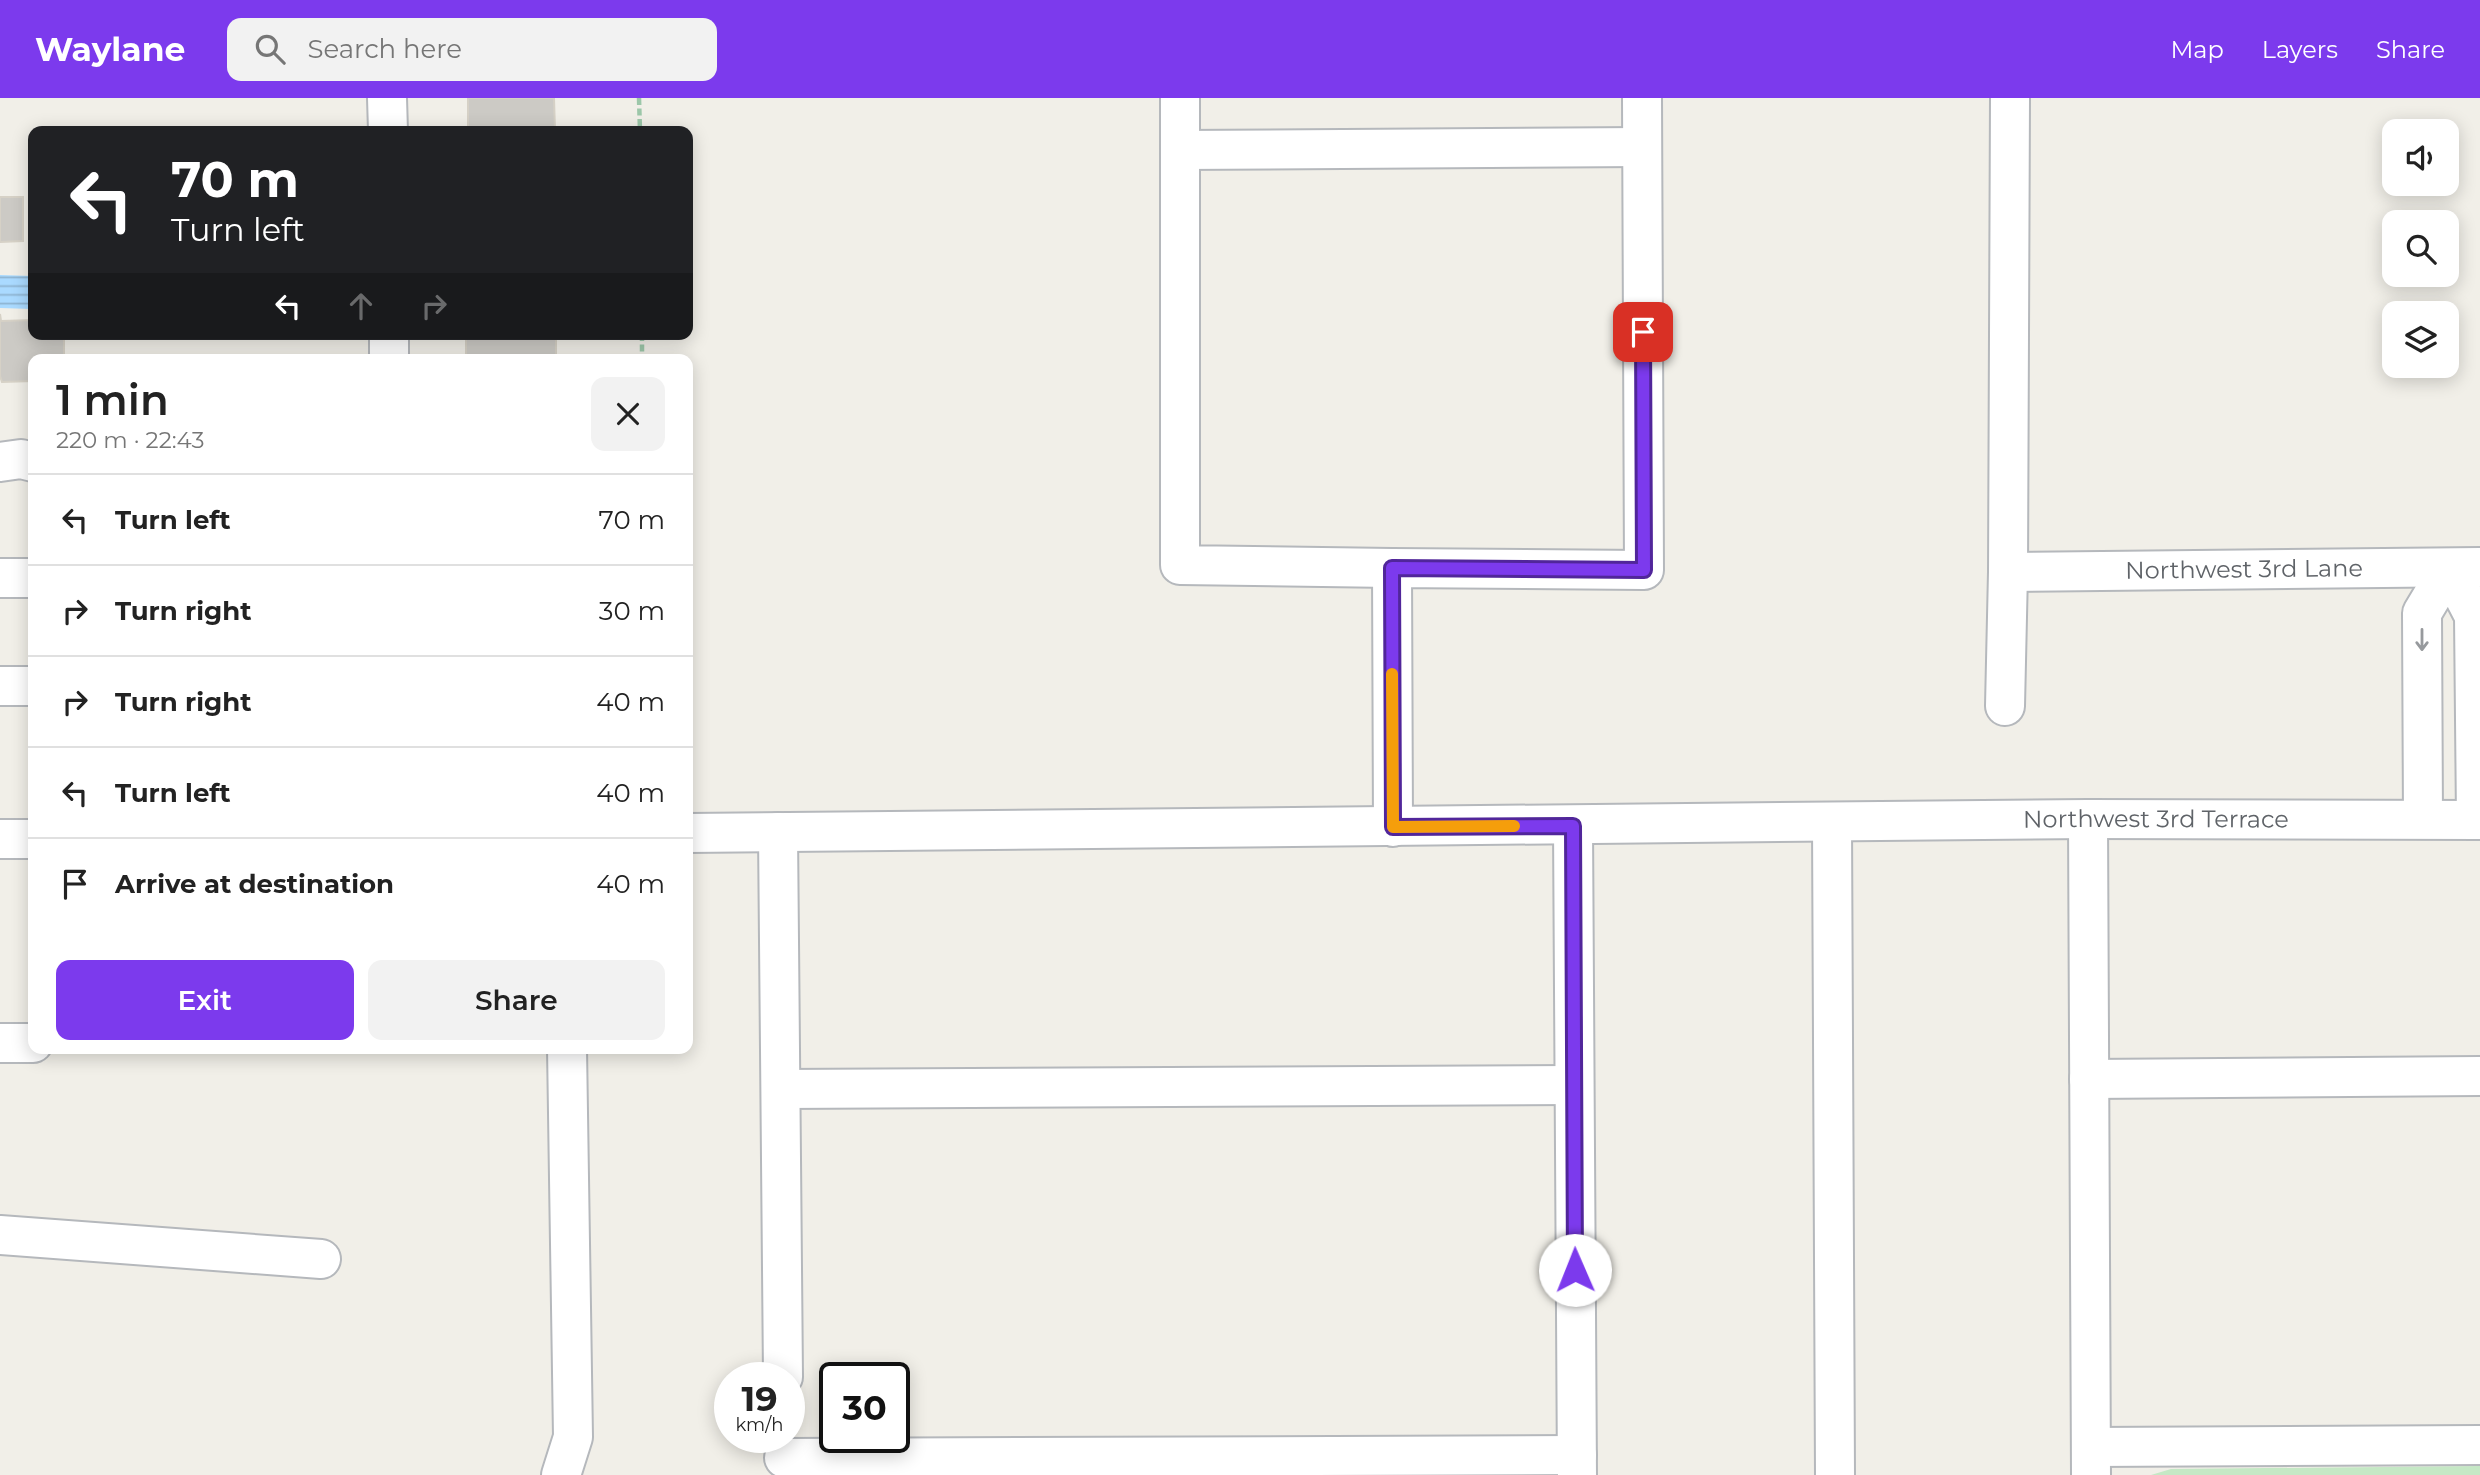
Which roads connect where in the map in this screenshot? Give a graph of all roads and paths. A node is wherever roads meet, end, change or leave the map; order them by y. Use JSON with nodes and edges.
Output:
{"nodes":[{"id":1,"x":387,"y":98,"type":"edge"},
{"id":2,"x":639,"y":98,"type":"edge"},
{"id":3,"x":1180,"y":98,"type":"edge"},
{"id":4,"x":1642,"y":98,"type":"edge"},
{"id":5,"x":2010,"y":98,"type":"edge"},
{"id":6,"x":388,"y":126,"type":"edge"},
{"id":7,"x":640,"y":126,"type":"edge"},
{"id":8,"x":1642,"y":147,"type":"junction"},
{"id":9,"x":1180,"y":150,"type":"junction"},
{"id":10,"x":28,"y":461,"type":"edge"},
{"id":11,"x":0,"y":462,"type":"edge"},
{"id":12,"x":1392,"y":568,"type":"junction"},
{"id":13,"x":2465,"y":568,"type":"edge"},
{"id":14,"x":2008,"y":572,"type":"junction"},
{"id":15,"x":0,"y":578,"type":"edge"},
{"id":16,"x":28,"y":578,"type":"edge"},
{"id":17,"x":0,"y":686,"type":"edge"},
{"id":18,"x":28,"y":686,"type":"edge"},
{"id":19,"x":2005,"y":706,"type":"dead end"},
{"id":20,"x":2088,"y":819,"type":"junction"},
{"id":21,"x":2423,"y":819,"type":"junction"},
{"id":22,"x":2478,"y":820,"type":"edge"},
{"id":23,"x":1832,"y":823,"type":"junction"},
{"id":24,"x":1573,"y":826,"type":"junction"},
{"id":25,"x":1393,"y":827,"type":"junction"},
{"id":26,"x":778,"y":832,"type":"junction"},
{"id":27,"x":693,"y":833,"type":"edge"},
{"id":28,"x":0,"y":839,"type":"edge"},
{"id":29,"x":28,"y":839,"type":"edge"},
{"id":30,"x":28,"y":1043,"type":"edge"},
{"id":31,"x":0,"y":1044,"type":"edge"},
{"id":32,"x":566,"y":1054,"type":"edge"},
{"id":33,"x":2480,"y":1076,"type":"edge"},
{"id":34,"x":2089,"y":1079,"type":"junction"},
{"id":35,"x":1574,"y":1085,"type":"junction"},
{"id":36,"x":782,"y":1089,"type":"junction"},
{"id":37,"x":0,"y":1235,"type":"edge"},
{"id":38,"x":321,"y":1259,"type":"dead end"},
{"id":39,"x":783,"y":1362,"type":"edge"},
{"id":40,"x":2480,"y":1445,"type":"edge"},
{"id":41,"x":784,"y":1457,"type":"edge"},
{"id":42,"x":2091,"y":1461,"type":"edge"},
{"id":43,"x":1577,"y":1465,"type":"edge"},
{"id":44,"x":561,"y":1475,"type":"edge"},
{"id":45,"x":1835,"y":1475,"type":"edge"}],
"edges":[{"from":1,"to":6,"type":"street"},
{"from":2,"to":7,"type":"path"},
{"from":3,"to":9,"type":"street"},
{"from":4,"to":8,"type":"street"},
{"from":5,"to":14,"type":"street"},
{"from":8,"to":9,"type":"street"},
{"from":8,"to":12,"type":"street"},
{"from":9,"to":12,"type":"street"},
{"from":10,"to":11,"type":"street"},
{"from":12,"to":25,"type":"street"},
{"from":13,"to":14,"type":"street","name":"Northwest 3rd Lane"},
{"from":13,"to":21,"type":"street","one_way":true},
{"from":13,"to":22,"type":"street"},
{"from":14,"to":19,"type":"street"},
{"from":15,"to":16,"type":"street"},
{"from":17,"to":18,"type":"street"},
{"from":20,"to":21,"type":"street","name":"Northwest 3rd Terrace"},
{"from":20,"to":23,"type":"street","name":"Northwest 3rd Terrace"},
{"from":20,"to":34,"type":"street"},
{"from":21,"to":22,"type":"street","name":"Northwest 3rd Terrace"},
{"from":23,"to":24,"type":"street","name":"Northwest 3rd Terrace"},
{"from":23,"to":45,"type":"street"},
{"from":24,"to":25,"type":"street","name":"Northwest 3rd Terrace"},
{"from":24,"to":35,"type":"street"},
{"from":25,"to":26,"type":"street","name":"Northwest 3rd Terrace"},
{"from":26,"to":27,"type":"street","name":"Northwest 3rd Terrace"},
{"from":26,"to":36,"type":"street"},
{"from":28,"to":29,"type":"street"},
{"from":30,"to":31,"type":"street"},
{"from":32,"to":44,"type":"street"},
{"from":33,"to":34,"type":"street"},
{"from":34,"to":42,"type":"street"},
{"from":35,"to":36,"type":"street"},
{"from":35,"to":43,"type":"street"},
{"from":36,"to":39,"type":"street"},
{"from":37,"to":38,"type":"street"},
{"from":40,"to":42,"type":"street"},
{"from":41,"to":43,"type":"street"}]}
